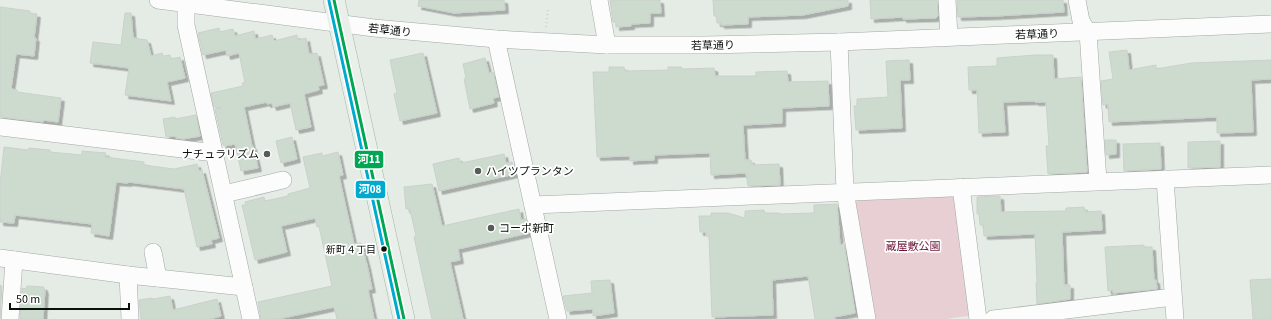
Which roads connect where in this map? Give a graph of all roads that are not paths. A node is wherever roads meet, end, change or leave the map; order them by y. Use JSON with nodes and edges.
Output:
{"nodes":[{"id":1,"x":158,"y":0,"type":"edge"},
{"id":2,"x":334,"y":0,"type":"edge"},
{"id":3,"x":599,"y":0,"type":"edge"},
{"id":4,"x":947,"y":0,"type":"edge"},
{"id":5,"x":1077,"y":0,"type":"edge"},
{"id":6,"x":186,"y":3,"type":"junction"},
{"id":7,"x":339,"y":23,"type":"junction"},
{"id":8,"x":1271,"y":24,"type":"edge"},
{"id":9,"x":1088,"y":32,"type":"junction"},
{"id":10,"x":949,"y":37,"type":"junction"},
{"id":11,"x":496,"y":40,"type":"junction"},
{"id":12,"x":839,"y":42,"type":"junction"},
{"id":13,"x":607,"y":45,"type":"junction"},
{"id":14,"x":0,"y":127,"type":"edge"},
{"id":15,"x":215,"y":153,"type":"junction"},
{"id":16,"x":1271,"y":174,"type":"edge"},
{"id":17,"x":1165,"y":179,"type":"junction"},
{"id":18,"x":284,"y":180,"type":"dead end"},
{"id":19,"x":1098,"y":181,"type":"junction"},
{"id":20,"x":961,"y":187,"type":"junction"},
{"id":21,"x":845,"y":191,"type":"junction"},
{"id":22,"x":224,"y":194,"type":"junction"},
{"id":23,"x":533,"y":205,"type":"junction"},
{"id":24,"x":153,"y":252,"type":"dead end"},
{"id":25,"x":7,"y":259,"type":"edge"},
{"id":26,"x":128,"y":275,"type":"junction"},
{"id":27,"x":158,"y":278,"type":"junction"},
{"id":28,"x":244,"y":287,"type":"junction"},
{"id":29,"x":1173,"y":297,"type":"junction"},
{"id":30,"x":10,"y":319,"type":"edge"},
{"id":31,"x":130,"y":319,"type":"edge"},
{"id":32,"x":251,"y":319,"type":"edge"},
{"id":33,"x":404,"y":319,"type":"edge"},
{"id":34,"x":558,"y":319,"type":"edge"},
{"id":35,"x":867,"y":319,"type":"edge"},
{"id":36,"x":978,"y":319,"type":"edge"},
{"id":37,"x":993,"y":319,"type":"edge"},
{"id":38,"x":1175,"y":319,"type":"edge"}],
"edges":[{"from":1,"to":6,"type":"street","name":"若草通り"},
{"from":2,"to":7,"type":"main road"},
{"from":3,"to":13,"type":"street"},
{"from":4,"to":10,"type":"street"},
{"from":5,"to":9,"type":"street"},
{"from":6,"to":7,"type":"street","name":"若草通り"},
{"from":6,"to":15,"type":"street"},
{"from":7,"to":11,"type":"street","name":"若草通り"},
{"from":7,"to":33,"type":"main road"},
{"from":8,"to":9,"type":"street","name":"若草通り"},
{"from":9,"to":10,"type":"street","name":"若草通り"},
{"from":9,"to":19,"type":"street"},
{"from":10,"to":12,"type":"street","name":"若草通り"},
{"from":11,"to":13,"type":"street","name":"若草通り"},
{"from":11,"to":23,"type":"street"},
{"from":12,"to":13,"type":"street","name":"若草通り"},
{"from":12,"to":21,"type":"street"},
{"from":14,"to":15,"type":"street"},
{"from":15,"to":22,"type":"street"},
{"from":16,"to":17,"type":"street"},
{"from":17,"to":19,"type":"street"},
{"from":17,"to":29,"type":"street"},
{"from":18,"to":22,"type":"street"},
{"from":19,"to":20,"type":"street"},
{"from":20,"to":21,"type":"street"},
{"from":20,"to":36,"type":"street"},
{"from":21,"to":23,"type":"street"},
{"from":21,"to":35,"type":"street"},
{"from":22,"to":28,"type":"street"},
{"from":23,"to":34,"type":"street"},
{"from":24,"to":27,"type":"street"},
{"from":25,"to":26,"type":"street"},
{"from":25,"to":30,"type":"street"},
{"from":26,"to":27,"type":"street"},
{"from":26,"to":31,"type":"street"},
{"from":27,"to":28,"type":"street"},
{"from":28,"to":32,"type":"street"},
{"from":29,"to":37,"type":"street"},
{"from":29,"to":38,"type":"street"}]}
